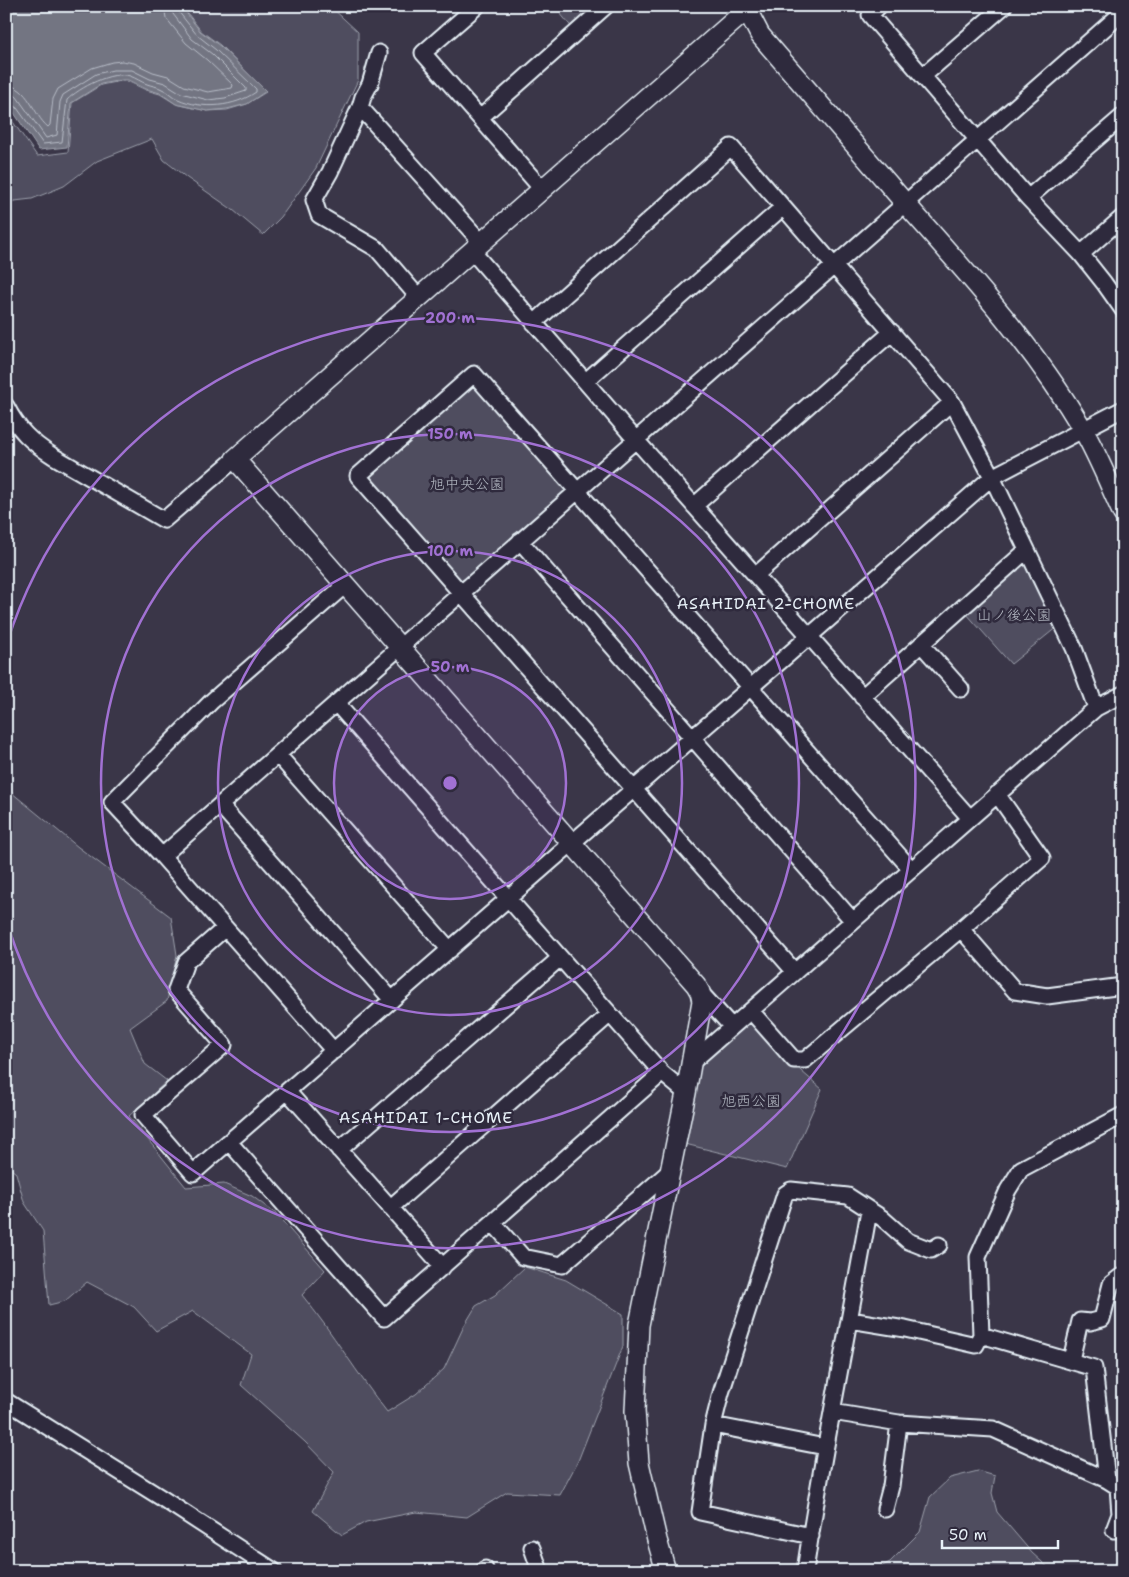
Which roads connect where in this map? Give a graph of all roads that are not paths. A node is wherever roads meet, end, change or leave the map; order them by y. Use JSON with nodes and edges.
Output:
{"nodes":[{"id":1,"x":477,"y":6,"type":"edge"},
{"id":2,"x":606,"y":6,"type":"edge"},
{"id":3,"x":880,"y":6,"type":"edge"},
{"id":4,"x":1004,"y":6,"type":"edge"},
{"id":5,"x":748,"y":7,"type":"edge"},
{"id":6,"x":1123,"y":12,"type":"edge"},
{"id":7,"x":379,"y":53,"type":"dead end"},
{"id":8,"x":923,"y":76,"type":"junction"},
{"id":9,"x":360,"y":107,"type":"junction"},
{"id":10,"x":1123,"y":116,"type":"edge"},
{"id":11,"x":480,"y":118,"type":"junction"},
{"id":12,"x":978,"y":139,"type":"junction"},
{"id":13,"x":542,"y":189,"type":"junction"},
{"id":14,"x":1028,"y":198,"type":"junction"},
{"id":15,"x":905,"y":202,"type":"junction"},
{"id":16,"x":783,"y":207,"type":"junction"},
{"id":17,"x":1123,"y":217,"type":"edge"},
{"id":18,"x":477,"y":246,"type":"junction"},
{"id":19,"x":1081,"y":254,"type":"junction"},
{"id":20,"x":833,"y":265,"type":"junction"},
{"id":21,"x":419,"y":298,"type":"junction"},
{"id":22,"x":1123,"y":310,"type":"edge"},
{"id":23,"x":534,"y":323,"type":"junction"},
{"id":24,"x":892,"y":332,"type":"junction"},
{"id":25,"x":586,"y":381,"type":"junction"},
{"id":26,"x":952,"y":402,"type":"junction"},
{"id":27,"x":6,"y":406,"type":"edge"},
{"id":28,"x":1123,"y":408,"type":"edge"},
{"id":29,"x":1083,"y":429,"type":"junction"},
{"id":30,"x":636,"y":440,"type":"junction"},
{"id":31,"x":235,"y":459,"type":"junction"},
{"id":32,"x":992,"y":477,"type":"junction"},
{"id":33,"x":577,"y":491,"type":"junction"},
{"id":34,"x":694,"y":506,"type":"junction"},
{"id":35,"x":1123,"y":514,"type":"edge"},
{"id":36,"x":520,"y":541,"type":"junction"},
{"id":37,"x":1027,"y":550,"type":"junction"},
{"id":38,"x":756,"y":575,"type":"junction"},
{"id":39,"x":345,"y":586,"type":"junction"},
{"id":40,"x":461,"y":593,"type":"junction"},
{"id":41,"x":808,"y":636,"type":"junction"},
{"id":42,"x":921,"y":644,"type":"junction"},
{"id":43,"x":399,"y":647,"type":"junction"},
{"id":44,"x":750,"y":686,"type":"junction"},
{"id":45,"x":960,"y":690,"type":"dead end"},
{"id":46,"x":1123,"y":694,"type":"edge"},
{"id":47,"x":862,"y":697,"type":"junction"},
{"id":48,"x":336,"y":703,"type":"junction"},
{"id":49,"x":1096,"y":708,"type":"junction"},
{"id":50,"x":692,"y":737,"type":"junction"},
{"id":51,"x":278,"y":755,"type":"junction"},
{"id":52,"x":633,"y":789,"type":"junction"},
{"id":53,"x":997,"y":794,"type":"junction"},
{"id":54,"x":220,"y":805,"type":"junction"},
{"id":55,"x":969,"y":817,"type":"junction"},
{"id":56,"x":571,"y":843,"type":"junction"},
{"id":57,"x":162,"y":856,"type":"junction"},
{"id":58,"x":911,"y":869,"type":"junction"},
{"id":59,"x":508,"y":898,"type":"junction"},
{"id":60,"x":853,"y":921,"type":"junction"},
{"id":61,"x":225,"y":928,"type":"junction"},
{"id":62,"x":961,"y":929,"type":"junction"},
{"id":63,"x":450,"y":950,"type":"junction"},
{"id":64,"x":560,"y":958,"type":"junction"},
{"id":65,"x":794,"y":972,"type":"junction"},
{"id":66,"x":1123,"y":986,"type":"edge"},
{"id":67,"x":700,"y":992,"type":"junction"},
{"id":68,"x":392,"y":1000,"type":"junction"},
{"id":69,"x":750,"y":1011,"type":"junction"},
{"id":70,"x":610,"y":1014,"type":"junction"},
{"id":71,"x":732,"y":1027,"type":"junction"},
{"id":72,"x":334,"y":1051,"type":"junction"},
{"id":73,"x":692,"y":1062,"type":"junction"},
{"id":74,"x":662,"y":1073,"type":"junction"},
{"id":75,"x":288,"y":1092,"type":"junction"},
{"id":76,"x":686,"y":1093,"type":"junction"},
{"id":77,"x":1123,"y":1114,"type":"edge"},
{"id":78,"x":229,"y":1142,"type":"junction"},
{"id":79,"x":339,"y":1150,"type":"junction"},
{"id":80,"x":670,"y":1171,"type":"junction"},
{"id":81,"x":390,"y":1208,"type":"junction"},
{"id":82,"x":869,"y":1210,"type":"junction"},
{"id":83,"x":493,"y":1222,"type":"junction"},
{"id":84,"x":939,"y":1245,"type":"dead end"},
{"id":85,"x":443,"y":1267,"type":"junction"},
{"id":86,"x":1123,"y":1278,"type":"edge"},
{"id":87,"x":850,"y":1320,"type":"junction"},
{"id":88,"x":981,"y":1335,"type":"junction"},
{"id":89,"x":1071,"y":1360,"type":"junction"},
{"id":90,"x":6,"y":1401,"type":"edge"},
{"id":91,"x":832,"y":1412,"type":"junction"},
{"id":92,"x":899,"y":1423,"type":"junction"},
{"id":93,"x":714,"y":1425,"type":"junction"},
{"id":94,"x":825,"y":1447,"type":"junction"},
{"id":95,"x":1107,"y":1480,"type":"junction"},
{"id":96,"x":885,"y":1509,"type":"dead end"},
{"id":97,"x":1114,"y":1530,"type":"dead end"},
{"id":98,"x":810,"y":1536,"type":"junction"},
{"id":99,"x":532,"y":1548,"type":"dead end"},
{"id":100,"x":274,"y":1571,"type":"edge"},
{"id":101,"x":540,"y":1571,"type":"edge"},
{"id":102,"x":666,"y":1571,"type":"edge"},
{"id":103,"x":805,"y":1571,"type":"edge"}],
"edges":[{"from":1,"to":11,"type":"street"},
{"from":2,"to":11,"type":"street"},
{"from":3,"to":8,"type":"street"},
{"from":4,"to":8,"type":"street"},
{"from":5,"to":13,"type":"street"},
{"from":5,"to":15,"type":"street"},
{"from":6,"to":12,"type":"street"},
{"from":7,"to":9,"type":"street"},
{"from":8,"to":12,"type":"street"},
{"from":9,"to":18,"type":"street"},
{"from":9,"to":21,"type":"street"},
{"from":10,"to":14,"type":"street"},
{"from":11,"to":13,"type":"street"},
{"from":12,"to":14,"type":"street"},
{"from":12,"to":15,"type":"street"},
{"from":13,"to":18,"type":"street"},
{"from":14,"to":19,"type":"street"},
{"from":15,"to":20,"type":"street"},
{"from":15,"to":29,"type":"street"},
{"from":16,"to":20,"type":"street"},
{"from":16,"to":23,"type":"street"},
{"from":16,"to":25,"type":"street"},
{"from":17,"to":19,"type":"street"},
{"from":18,"to":21,"type":"street"},
{"from":18,"to":23,"type":"street"},
{"from":19,"to":22,"type":"street"},
{"from":20,"to":24,"type":"street"},
{"from":20,"to":30,"type":"street"},
{"from":21,"to":31,"type":"street"},
{"from":23,"to":25,"type":"street"},
{"from":24,"to":26,"type":"street"},
{"from":24,"to":34,"type":"street"},
{"from":25,"to":30,"type":"street"},
{"from":26,"to":32,"type":"street"},
{"from":26,"to":38,"type":"street"},
{"from":27,"to":31,"type":"street"},
{"from":28,"to":29,"type":"street"},
{"from":29,"to":32,"type":"street"},
{"from":29,"to":35,"type":"street"},
{"from":30,"to":33,"type":"street"},
{"from":30,"to":34,"type":"street"},
{"from":31,"to":39,"type":"street"},
{"from":32,"to":37,"type":"street"},
{"from":32,"to":41,"type":"street"},
{"from":33,"to":36,"type":"street"},
{"from":33,"to":40,"type":"street"},
{"from":33,"to":44,"type":"street"},
{"from":34,"to":38,"type":"street"},
{"from":36,"to":40,"type":"street"},
{"from":36,"to":50,"type":"street"},
{"from":37,"to":42,"type":"street"},
{"from":37,"to":49,"type":"street"},
{"from":38,"to":41,"type":"street"},
{"from":39,"to":43,"type":"street"},
{"from":39,"to":57,"type":"street"},
{"from":40,"to":43,"type":"street"},
{"from":40,"to":52,"type":"street"},
{"from":41,"to":44,"type":"street"},
{"from":41,"to":47,"type":"street"},
{"from":42,"to":45,"type":"street"},
{"from":42,"to":47,"type":"street"},
{"from":43,"to":48,"type":"street"},
{"from":43,"to":56,"type":"street"},
{"from":44,"to":50,"type":"street"},
{"from":44,"to":58,"type":"street"},
{"from":46,"to":49,"type":"street"},
{"from":47,"to":55,"type":"street"},
{"from":48,"to":51,"type":"street"},
{"from":48,"to":59,"type":"street"},
{"from":49,"to":53,"type":"street"},
{"from":50,"to":52,"type":"street"},
{"from":50,"to":60,"type":"street"},
{"from":51,"to":54,"type":"street"},
{"from":51,"to":63,"type":"street"},
{"from":52,"to":56,"type":"street"},
{"from":52,"to":65,"type":"street"},
{"from":53,"to":55,"type":"street"},
{"from":53,"to":62,"type":"street"},
{"from":54,"to":57,"type":"street"},
{"from":54,"to":68,"type":"street"},
{"from":55,"to":58,"type":"street"},
{"from":56,"to":59,"type":"street"},
{"from":56,"to":67,"type":"street"},
{"from":57,"to":61,"type":"street"},
{"from":58,"to":60,"type":"street"},
{"from":59,"to":63,"type":"street"},
{"from":59,"to":64,"type":"street"},
{"from":60,"to":65,"type":"street"},
{"from":61,"to":72,"type":"street"},
{"from":61,"to":78,"type":"street"},
{"from":62,"to":66,"type":"street"},
{"from":62,"to":69,"type":"street"},
{"from":63,"to":68,"type":"street"},
{"from":64,"to":70,"type":"street"},
{"from":64,"to":79,"type":"street"},
{"from":65,"to":69,"type":"street"},
{"from":67,"to":71,"type":"street"},
{"from":67,"to":73,"type":"street"},
{"from":68,"to":72,"type":"street"},
{"from":69,"to":71,"type":"street"},
{"from":70,"to":74,"type":"street"},
{"from":70,"to":81,"type":"street"},
{"from":71,"to":73,"type":"street"},
{"from":72,"to":75,"type":"street"},
{"from":73,"to":76,"type":"street"},
{"from":74,"to":76,"type":"street"},
{"from":74,"to":83,"type":"street"},
{"from":75,"to":78,"type":"street"},
{"from":75,"to":79,"type":"street"},
{"from":76,"to":80,"type":"street"},
{"from":77,"to":88,"type":"street"},
{"from":78,"to":85,"type":"street"},
{"from":79,"to":81,"type":"street"},
{"from":80,"to":83,"type":"street"},
{"from":80,"to":102,"type":"street"},
{"from":81,"to":85,"type":"street"},
{"from":82,"to":84,"type":"street"},
{"from":82,"to":87,"type":"street"},
{"from":82,"to":93,"type":"street"},
{"from":83,"to":85,"type":"street"},
{"from":86,"to":89,"type":"street"},
{"from":87,"to":88,"type":"street"},
{"from":87,"to":91,"type":"street"},
{"from":88,"to":89,"type":"street"},
{"from":89,"to":95,"type":"street"},
{"from":90,"to":100,"type":"street"},
{"from":91,"to":92,"type":"street"},
{"from":91,"to":94,"type":"street"},
{"from":92,"to":95,"type":"street"},
{"from":92,"to":96,"type":"street"},
{"from":93,"to":94,"type":"street"},
{"from":93,"to":98,"type":"street"},
{"from":94,"to":98,"type":"street"},
{"from":95,"to":97,"type":"street"},
{"from":98,"to":103,"type":"street"},
{"from":99,"to":101,"type":"street"}]}
